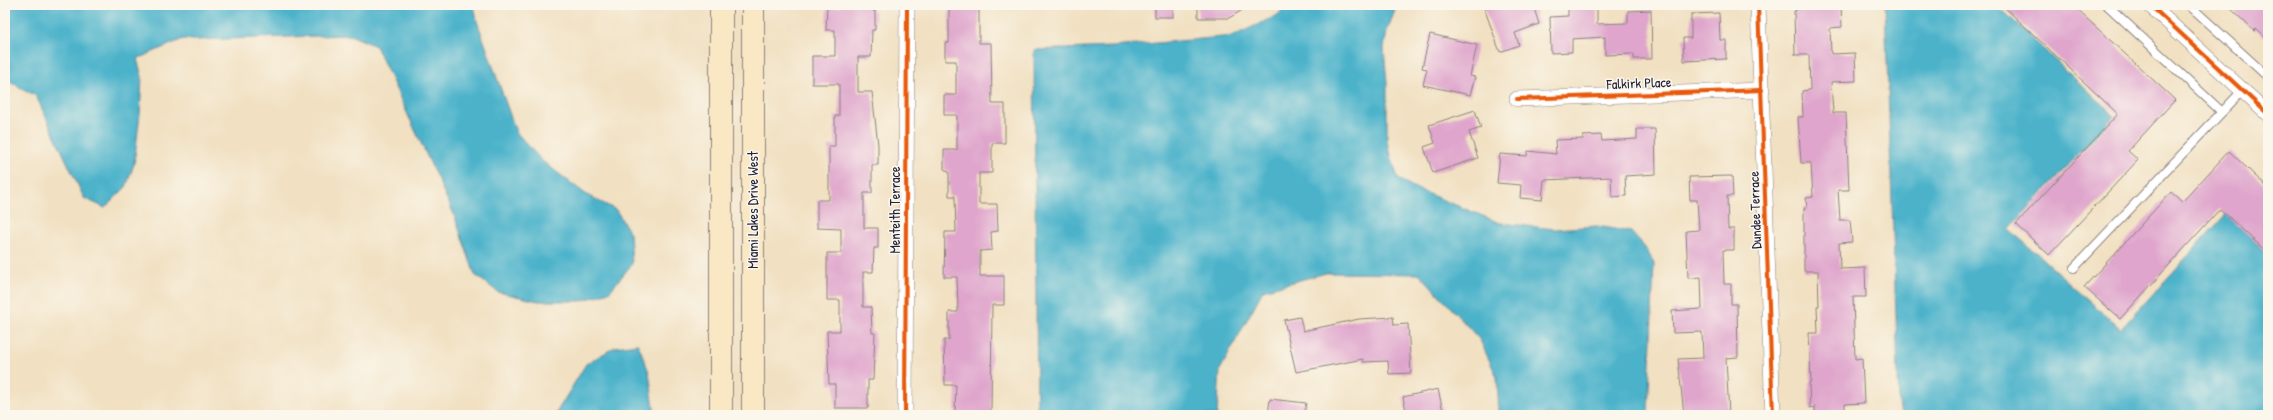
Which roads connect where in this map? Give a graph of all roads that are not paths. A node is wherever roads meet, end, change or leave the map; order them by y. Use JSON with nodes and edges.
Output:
{"nodes":[{"id":1,"x":721,"y":5,"type":"edge"},
{"id":2,"x":753,"y":5,"type":"edge"},
{"id":3,"x":907,"y":5,"type":"edge"},
{"id":4,"x":1758,"y":5,"type":"edge"},
{"id":5,"x":2107,"y":5,"type":"edge"},
{"id":6,"x":2150,"y":5,"type":"edge"},
{"id":7,"x":2188,"y":5,"type":"edge"},
{"id":8,"x":2268,"y":77,"type":"edge"},
{"id":9,"x":1762,"y":90,"type":"junction"},
{"id":10,"x":2242,"y":90,"type":"junction"},
{"id":11,"x":1517,"y":98,"type":"dead end"},
{"id":12,"x":2222,"y":112,"type":"junction"},
{"id":13,"x":2268,"y":114,"type":"edge"},
{"id":14,"x":2074,"y":268,"type":"dead end"},
{"id":15,"x":721,"y":415,"type":"edge"},
{"id":16,"x":753,"y":415,"type":"edge"},
{"id":17,"x":905,"y":415,"type":"edge"},
{"id":18,"x":1773,"y":415,"type":"edge"}],
"edges":[{"from":1,"to":15,"type":"main road"},
{"from":2,"to":16,"type":"main road","name":"Miami Lakes Drive West"},
{"from":3,"to":17,"type":"street","name":"Menteith Terrace"},
{"from":4,"to":9,"type":"street","name":"Dundee Terrace"},
{"from":5,"to":12,"type":"lane"},
{"from":6,"to":10,"type":"street"},
{"from":7,"to":8,"type":"lane"},
{"from":9,"to":11,"type":"street","name":"Falkirk Place"},
{"from":9,"to":18,"type":"street","name":"Dundee Terrace"},
{"from":10,"to":12,"type":"lane"},
{"from":10,"to":13,"type":"street"},
{"from":12,"to":14,"type":"lane"}]}
